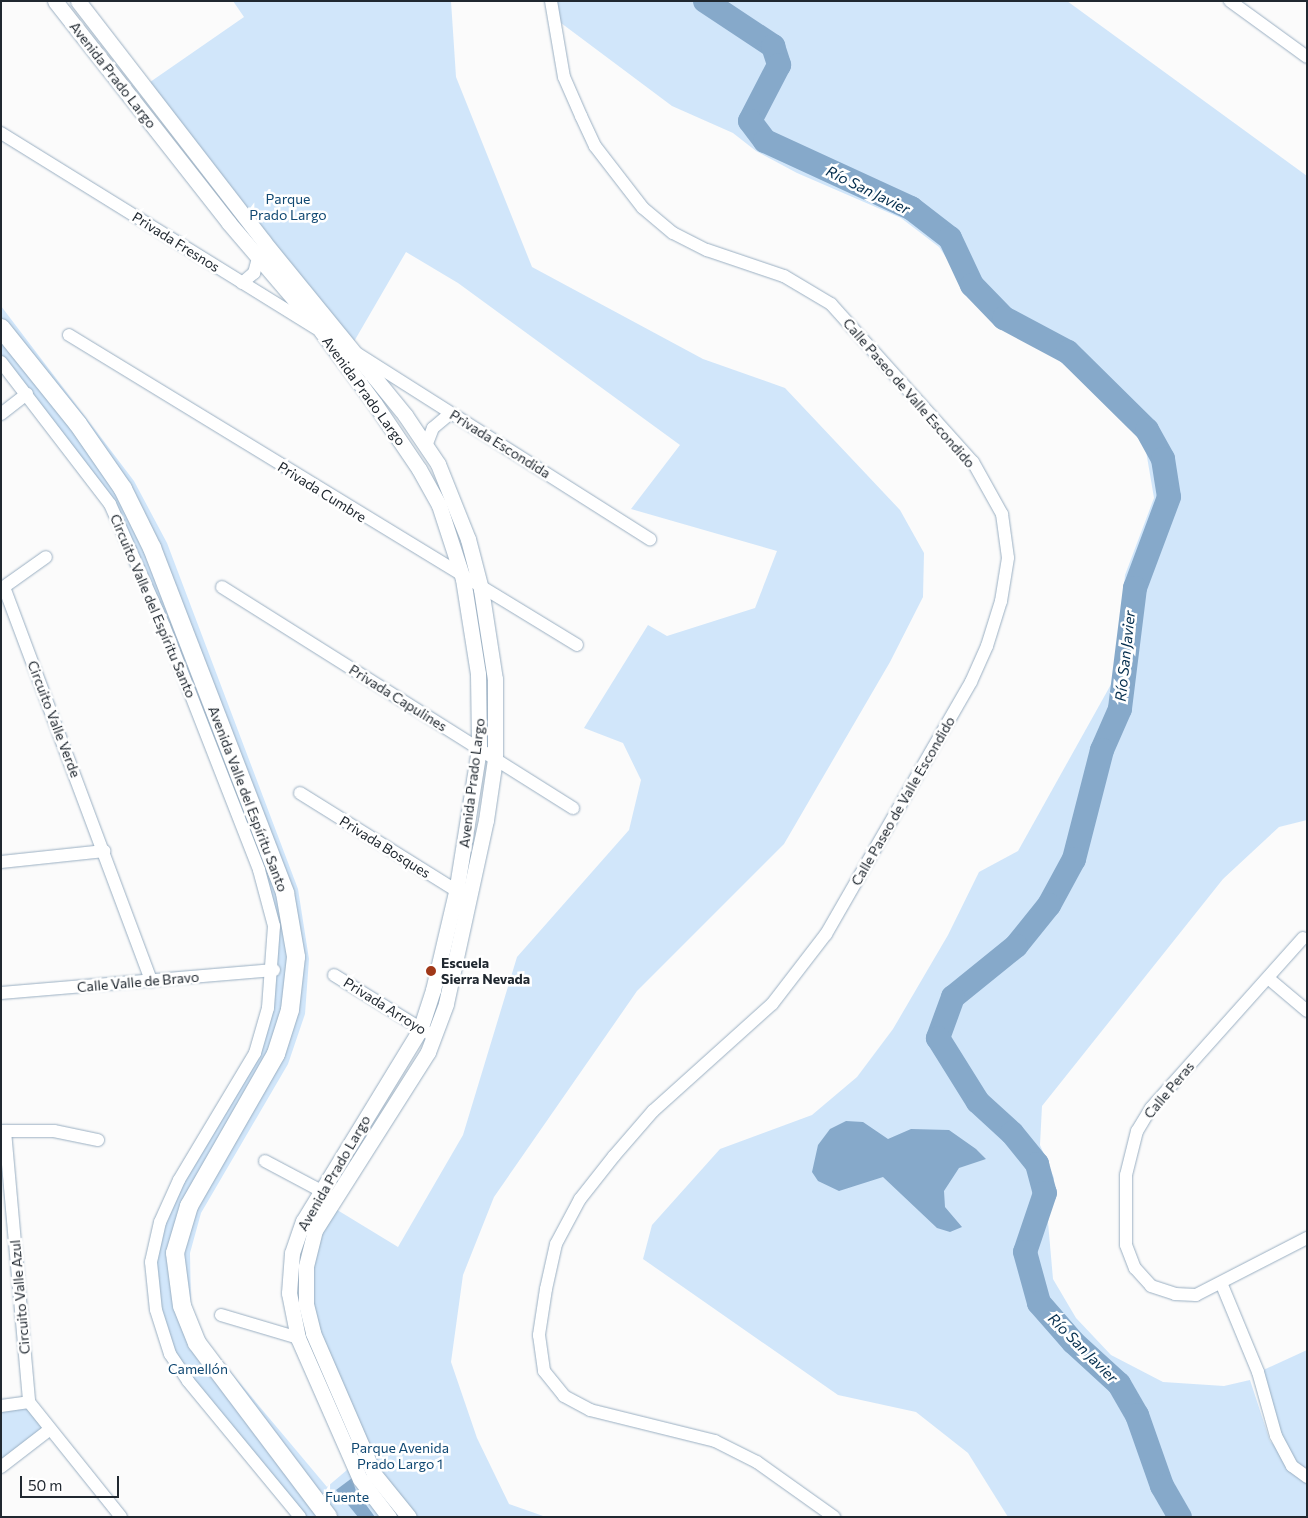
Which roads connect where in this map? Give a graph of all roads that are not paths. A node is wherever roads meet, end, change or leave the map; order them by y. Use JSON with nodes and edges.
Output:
{"nodes":[{"id":1,"x":55,"y":1,"type":"edge"},
{"id":2,"x":551,"y":1,"type":"edge"},
{"id":3,"x":1230,"y":1,"type":"edge"},
{"id":4,"x":80,"y":4,"type":"edge"},
{"id":5,"x":1307,"y":57,"type":"edge"},
{"id":6,"x":1,"y":133,"type":"edge"},
{"id":7,"x":258,"y":258,"type":"junction"},
{"id":8,"x":242,"y":283,"type":"junction"},
{"id":9,"x":1,"y":328,"type":"edge"},
{"id":10,"x":322,"y":332,"type":"junction"},
{"id":11,"x":69,"y":335,"type":"dead end"},
{"id":12,"x":351,"y":350,"type":"junction"},
{"id":13,"x":1,"y":362,"type":"edge"},
{"id":14,"x":27,"y":394,"type":"junction"},
{"id":15,"x":451,"y":413,"type":"junction"},
{"id":16,"x":1,"y":414,"type":"edge"},
{"id":17,"x":426,"y":446,"type":"junction"},
{"id":18,"x":650,"y":539,"type":"dead end"},
{"id":19,"x":46,"y":556,"type":"dead end"},
{"id":20,"x":463,"y":579,"type":"junction"},
{"id":21,"x":222,"y":587,"type":"dead end"},
{"id":22,"x":3,"y":588,"type":"edge"},
{"id":23,"x":481,"y":589,"type":"junction"},
{"id":24,"x":577,"y":645,"type":"dead end"},
{"id":25,"x":478,"y":749,"type":"junction"},
{"id":26,"x":495,"y":759,"type":"junction"},
{"id":27,"x":300,"y":793,"type":"dead end"},
{"id":28,"x":574,"y":808,"type":"dead end"},
{"id":29,"x":104,"y":851,"type":"junction"},
{"id":30,"x":1,"y":862,"type":"edge"},
{"id":31,"x":456,"y":892,"type":"junction"},
{"id":32,"x":470,"y":899,"type":"junction"},
{"id":33,"x":1302,"y":938,"type":"dead end"},
{"id":34,"x":274,"y":970,"type":"junction"},
{"id":35,"x":334,"y":975,"type":"dead end"},
{"id":36,"x":1268,"y":978,"type":"junction"},
{"id":37,"x":151,"y":981,"type":"junction"},
{"id":38,"x":1,"y":993,"type":"edge"},
{"id":39,"x":1307,"y":1011,"type":"edge"},
{"id":40,"x":421,"y":1028,"type":"junction"},
{"id":41,"x":435,"y":1037,"type":"junction"},
{"id":42,"x":3,"y":1131,"type":"edge"},
{"id":43,"x":98,"y":1140,"type":"dead end"},
{"id":44,"x":265,"y":1161,"type":"dead end"},
{"id":45,"x":321,"y":1190,"type":"junction"},
{"id":46,"x":335,"y":1198,"type":"junction"},
{"id":47,"x":1307,"y":1238,"type":"edge"},
{"id":48,"x":1222,"y":1285,"type":"junction"},
{"id":49,"x":221,"y":1315,"type":"dead end"},
{"id":50,"x":298,"y":1338,"type":"junction"},
{"id":51,"x":317,"y":1362,"type":"junction"},
{"id":52,"x":29,"y":1402,"type":"junction"},
{"id":53,"x":1,"y":1406,"type":"edge"},
{"id":54,"x":49,"y":1430,"type":"junction"},
{"id":55,"x":1,"y":1467,"type":"edge"},
{"id":56,"x":1307,"y":1477,"type":"edge"},
{"id":57,"x":314,"y":1496,"type":"junction"},
{"id":58,"x":121,"y":1517,"type":"edge"},
{"id":59,"x":300,"y":1517,"type":"edge"},
{"id":60,"x":328,"y":1517,"type":"edge"},
{"id":61,"x":336,"y":1517,"type":"edge"},
{"id":62,"x":388,"y":1517,"type":"edge"},
{"id":63,"x":409,"y":1517,"type":"edge"},
{"id":64,"x":834,"y":1517,"type":"edge"}],
"edges":[{"from":1,"to":4,"type":"street"},
{"from":1,"to":7,"type":"street","name":"Avenida Prado Largo"},
{"from":2,"to":64,"type":"street","name":"Calle Paseo de Valle Escondido"},
{"from":3,"to":5,"type":"street"},
{"from":4,"to":12,"type":"street","name":"Avenida Prado Largo"},
{"from":6,"to":8,"type":"street","name":"Privada Fresnos"},
{"from":7,"to":8,"type":"street"},
{"from":7,"to":10,"type":"street","name":"Avenida Prado Largo"},
{"from":8,"to":10,"type":"street","name":"Privada Fresnos"},
{"from":9,"to":57,"type":"main road","name":"Avenida Valle del Espíritu Santo"},
{"from":10,"to":12,"type":"street","name":"Privada Fresnos"},
{"from":10,"to":20,"type":"street","name":"Avenida Prado Largo"},
{"from":11,"to":20,"type":"street","name":"Privada Cumbre"},
{"from":12,"to":15,"type":"street","name":"Privada Escondida"},
{"from":12,"to":17,"type":"street","name":"Avenida Prado Largo"},
{"from":13,"to":14,"type":"street","name":"Circuito Valle del Espíritu Santo"},
{"from":14,"to":16,"type":"street"},
{"from":14,"to":34,"type":"street","name":"Circuito Valle del Espíritu Santo"},
{"from":15,"to":17,"type":"street"},
{"from":15,"to":18,"type":"street","name":"Privada Escondida"},
{"from":17,"to":23,"type":"street","name":"Avenida Prado Largo"},
{"from":19,"to":22,"type":"street","name":"Circuito Valle Verde"},
{"from":20,"to":23,"type":"street","name":"Privada Cumbre"},
{"from":20,"to":25,"type":"street","name":"Avenida Prado Largo"},
{"from":21,"to":25,"type":"street","name":"Privada Capulines"},
{"from":22,"to":29,"type":"street","name":"Circuito Valle Verde"},
{"from":23,"to":24,"type":"street","name":"Privada Cumbre"},
{"from":23,"to":26,"type":"street","name":"Avenida Prado Largo"},
{"from":25,"to":26,"type":"street","name":"Privada Capulines"},
{"from":25,"to":31,"type":"street","name":"Avenida Prado Largo"},
{"from":26,"to":28,"type":"street","name":"Privada Capulines"},
{"from":26,"to":32,"type":"street","name":"Avenida Prado Largo"},
{"from":27,"to":31,"type":"street","name":"Privada Bosques"},
{"from":29,"to":30,"type":"street"},
{"from":29,"to":37,"type":"street","name":"Circuito Valle Verde"},
{"from":31,"to":32,"type":"street","name":"Privada Bosques"},
{"from":31,"to":40,"type":"street","name":"Avenida Prado Largo"},
{"from":32,"to":41,"type":"street","name":"Avenida Prado Largo"},
{"from":33,"to":36,"type":"street","name":"Calle Peras"},
{"from":34,"to":37,"type":"street","name":"Calle Valle de Bravo"},
{"from":34,"to":59,"type":"street","name":"Circuito Valle del Espíritu Santo"},
{"from":35,"to":40,"type":"street","name":"Privada Arroyo"},
{"from":36,"to":39,"type":"street"},
{"from":36,"to":48,"type":"street","name":"Calle Peras"},
{"from":37,"to":38,"type":"street","name":"Calle Valle de Bravo"},
{"from":40,"to":41,"type":"street","name":"Privada Arroyo"},
{"from":40,"to":45,"type":"street","name":"Avenida Prado Largo"},
{"from":41,"to":46,"type":"street","name":"Avenida Prado Largo"},
{"from":42,"to":43,"type":"street","name":"Circuito Valle Azul"},
{"from":42,"to":52,"type":"street","name":"Circuito Valle Azul"},
{"from":44,"to":45,"type":"street"},
{"from":45,"to":46,"type":"street"},
{"from":45,"to":50,"type":"street","name":"Avenida Prado Largo"},
{"from":46,"to":51,"type":"street","name":"Avenida Prado Largo"},
{"from":47,"to":48,"type":"street","name":"Calle Peras"},
{"from":48,"to":56,"type":"street"},
{"from":49,"to":50,"type":"street"},
{"from":50,"to":51,"type":"street","name":"Avenida Prado Largo"},
{"from":51,"to":62,"type":"street","name":"Avenida Prado Largo"},
{"from":51,"to":63,"type":"street","name":"Avenida Prado Largo"},
{"from":52,"to":53,"type":"street"},
{"from":52,"to":54,"type":"street"},
{"from":54,"to":55,"type":"street"},
{"from":54,"to":58,"type":"street"},
{"from":57,"to":60,"type":"main road","name":"Avenida Valle del Espíritu Santo"},
{"from":57,"to":61,"type":"main road","name":"Avenida Valle del Espíritu Santo"}]}
